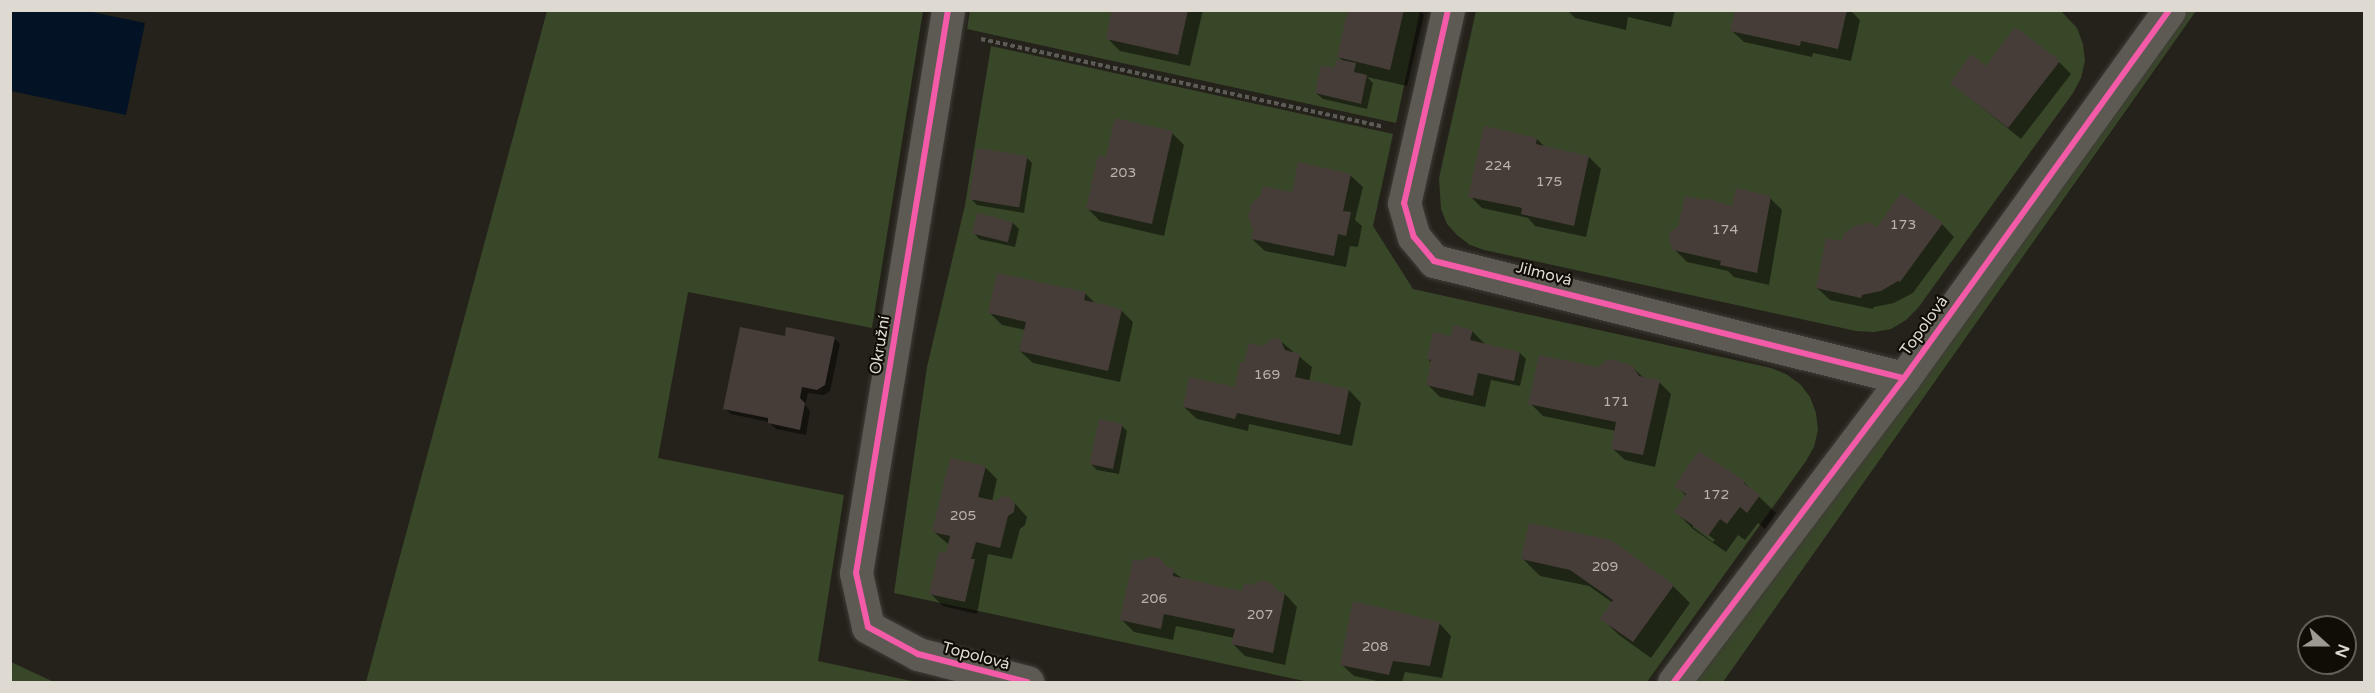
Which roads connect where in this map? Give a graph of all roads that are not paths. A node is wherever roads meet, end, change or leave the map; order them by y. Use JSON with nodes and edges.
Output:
{"nodes":[{"id":1,"x":1448,"y":10,"type":"edge"},
{"id":2,"x":2169,"y":10,"type":"edge"},
{"id":3,"x":946,"y":21,"type":"edge"},
{"id":4,"x":1904,"y":378,"type":"junction"},
{"id":5,"x":918,"y":654,"type":"joint"},
{"id":6,"x":1027,"y":682,"type":"edge"},
{"id":7,"x":1674,"y":682,"type":"edge"}],
"edges":[{"from":1,"to":4,"type":"street","name":"Jilmová"},
{"from":2,"to":4,"type":"street","name":"Topolová"},
{"from":3,"to":5,"type":"street","name":"Okružní"},
{"from":4,"to":7,"type":"street","name":"Topolová"},
{"from":5,"to":6,"type":"street","name":"Topolová"}]}
